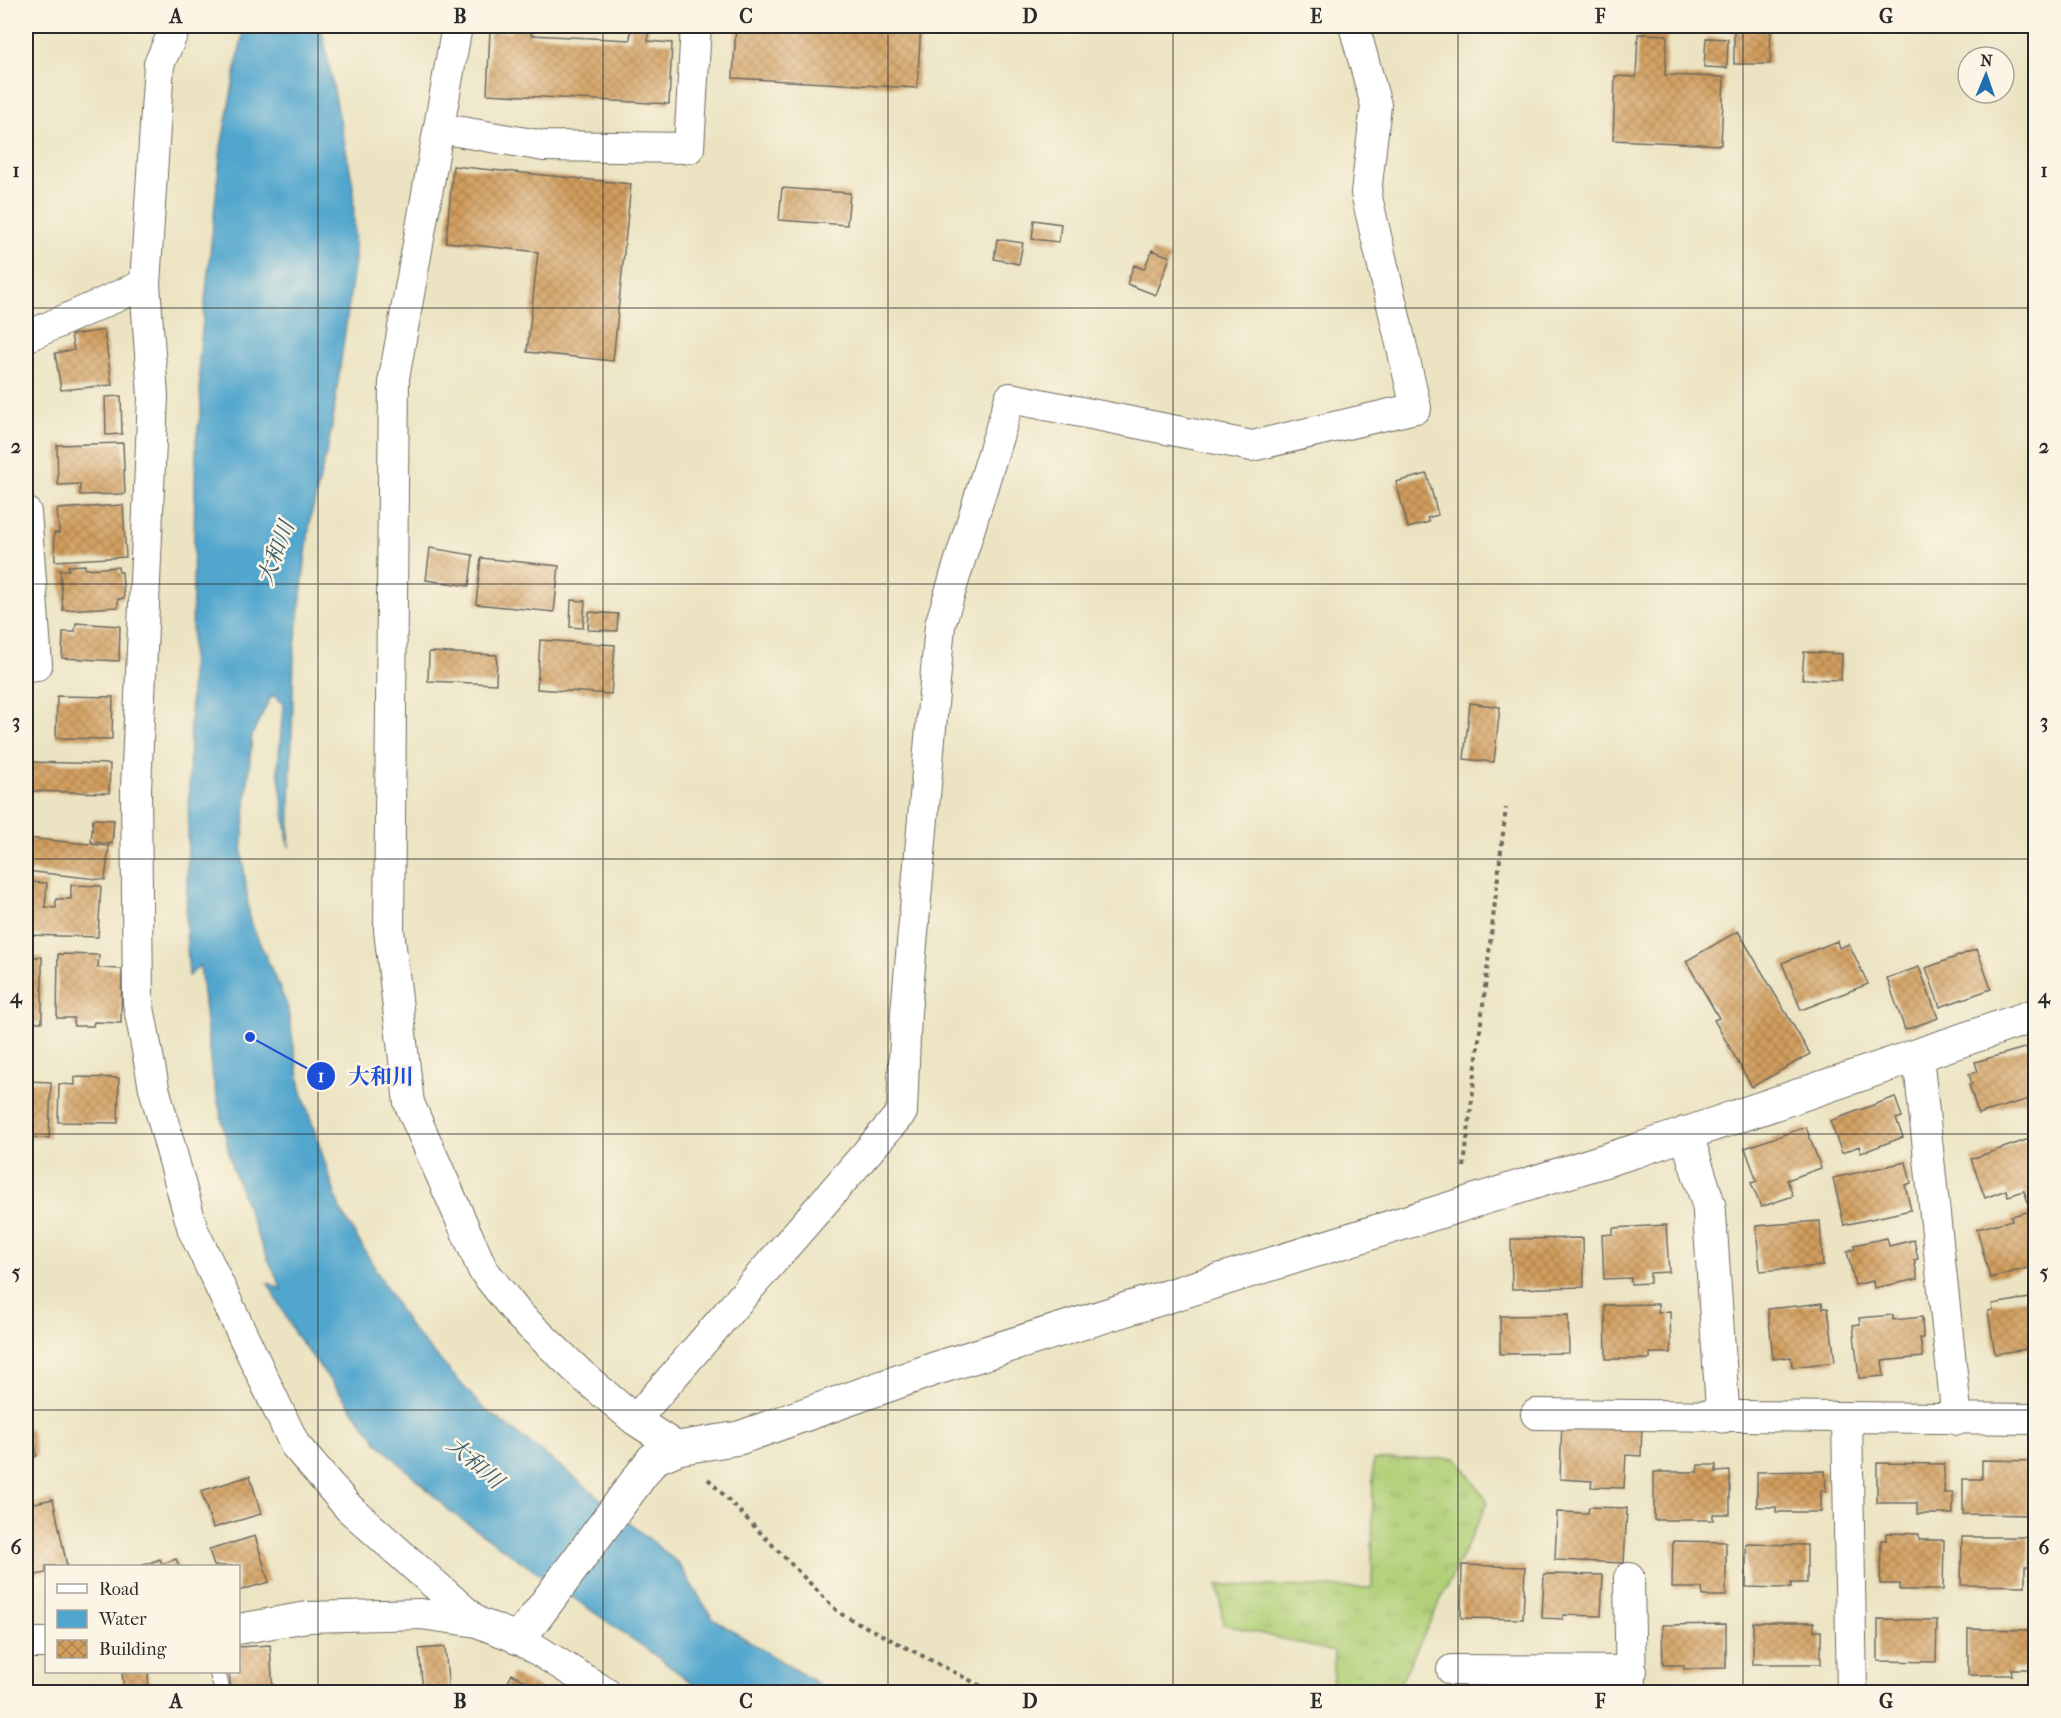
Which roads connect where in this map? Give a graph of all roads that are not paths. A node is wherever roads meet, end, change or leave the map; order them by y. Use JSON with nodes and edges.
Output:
{"nodes":[{"id":1,"x":176,"y":26,"type":"edge"},
{"id":2,"x":458,"y":26,"type":"edge"},
{"id":3,"x":696,"y":26,"type":"edge"},
{"id":4,"x":1354,"y":26,"type":"edge"},
{"id":5,"x":439,"y":128,"type":"junction"},
{"id":6,"x":145,"y":284,"type":"junction"},
{"id":7,"x":26,"y":337,"type":"edge"},
{"id":8,"x":26,"y":512,"type":"edge"},
{"id":9,"x":26,"y":666,"type":"edge"},
{"id":10,"x":2036,"y":1015,"type":"edge"},
{"id":11,"x":1918,"y":1056,"type":"junction"},
{"id":12,"x":1686,"y":1133,"type":"junction"},
{"id":13,"x":1536,"y":1414,"type":"dead end"},
{"id":14,"x":1723,"y":1416,"type":"junction"},
{"id":15,"x":1847,"y":1418,"type":"junction"},
{"id":16,"x":2036,"y":1419,"type":"edge"},
{"id":17,"x":635,"y":1420,"type":"junction"},
{"id":18,"x":1957,"y":1420,"type":"junction"},
{"id":19,"x":666,"y":1453,"type":"junction"},
{"id":20,"x":1629,"y":1578,"type":"dead end"},
{"id":21,"x":477,"y":1622,"type":"junction"},
{"id":22,"x":526,"y":1628,"type":"junction"},
{"id":23,"x":240,"y":1629,"type":"edge"},
{"id":24,"x":26,"y":1643,"type":"edge"},
{"id":25,"x":45,"y":1643,"type":"edge"},
{"id":26,"x":1452,"y":1670,"type":"dead end"},
{"id":27,"x":217,"y":1673,"type":"edge"},
{"id":28,"x":1632,"y":1682,"type":"edge"},
{"id":29,"x":223,"y":1692,"type":"edge"},
{"id":30,"x":605,"y":1692,"type":"edge"},
{"id":31,"x":1852,"y":1692,"type":"edge"}],
"edges":[{"from":1,"to":6,"type":"street"},
{"from":2,"to":5,"type":"street"},
{"from":3,"to":5,"type":"street"},
{"from":4,"to":17,"type":"street"},
{"from":5,"to":17,"type":"street"},
{"from":6,"to":7,"type":"street"},
{"from":6,"to":21,"type":"street"},
{"from":8,"to":9,"type":"street"},
{"from":10,"to":11,"type":"street"},
{"from":11,"to":12,"type":"street"},
{"from":11,"to":18,"type":"street"},
{"from":12,"to":14,"type":"street"},
{"from":12,"to":19,"type":"street"},
{"from":13,"to":14,"type":"street"},
{"from":14,"to":15,"type":"street"},
{"from":15,"to":18,"type":"street"},
{"from":15,"to":31,"type":"street"},
{"from":16,"to":18,"type":"street"},
{"from":17,"to":19,"type":"street"},
{"from":19,"to":22,"type":"street"},
{"from":20,"to":28,"type":"street"},
{"from":21,"to":22,"type":"street"},
{"from":21,"to":23,"type":"street"},
{"from":22,"to":30,"type":"street"},
{"from":24,"to":25,"type":"street"},
{"from":26,"to":28,"type":"street"},
{"from":27,"to":29,"type":"lane"}]}
